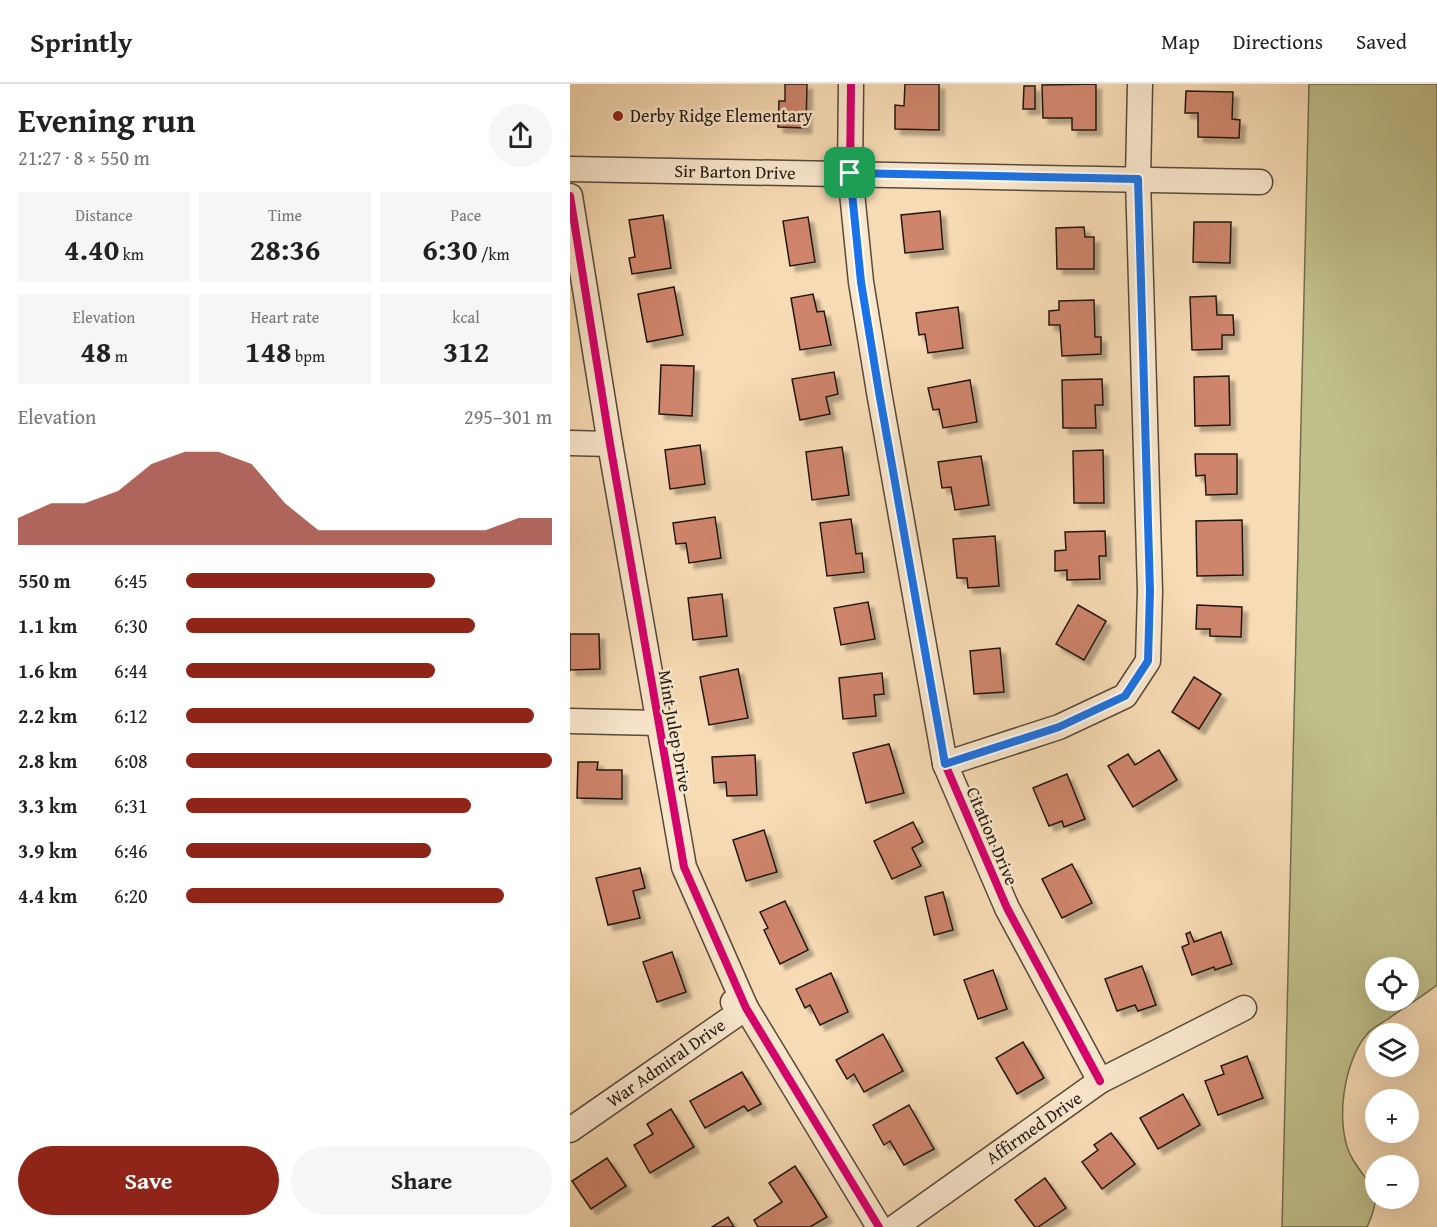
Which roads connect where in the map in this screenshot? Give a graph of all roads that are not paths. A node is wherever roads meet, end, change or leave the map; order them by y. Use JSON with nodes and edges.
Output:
{"nodes":[{"id":1,"x":851,"y":84,"type":"edge"},
{"id":2,"x":1140,"y":84,"type":"edge"},
{"id":3,"x":570,"y":169,"type":"edge"},
{"id":4,"x":850,"y":173,"type":"junction"},
{"id":5,"x":1138,"y":179,"type":"junction"},
{"id":6,"x":1260,"y":182,"type":"dead end"},
{"id":7,"x":570,"y":196,"type":"edge"},
{"id":8,"x":570,"y":444,"type":"edge"},
{"id":9,"x":610,"y":444,"type":"junction"},
{"id":10,"x":570,"y":721,"type":"edge"},
{"id":11,"x":659,"y":723,"type":"junction"},
{"id":12,"x":945,"y":764,"type":"junction"},
{"id":13,"x":737,"y":1004,"type":"junction"},
{"id":14,"x":1244,"y":1008,"type":"dead end"},
{"id":15,"x":1100,"y":1081,"type":"junction"},
{"id":16,"x":570,"y":1130,"type":"edge"},
{"id":17,"x":879,"y":1227,"type":"edge"},
{"id":18,"x":895,"y":1227,"type":"edge"}],
"edges":[{"from":1,"to":4,"type":"street","name":"Citation Drive"},
{"from":2,"to":5,"type":"street"},
{"from":3,"to":4,"type":"street","name":"Sir Barton Drive"},
{"from":4,"to":5,"type":"street","name":"Sir Barton Drive"},
{"from":4,"to":12,"type":"street","name":"Citation Drive"},
{"from":5,"to":6,"type":"street","name":"Sir Barton Drive"},
{"from":5,"to":12,"type":"street"},
{"from":7,"to":9,"type":"street","name":"Mint Julep Drive"},
{"from":8,"to":9,"type":"street"},
{"from":9,"to":11,"type":"street","name":"Mint Julep Drive"},
{"from":10,"to":11,"type":"street"},
{"from":11,"to":13,"type":"street","name":"Mint Julep Drive"},
{"from":12,"to":15,"type":"street","name":"Citation Drive"},
{"from":13,"to":16,"type":"street","name":"War Admiral Drive"},
{"from":13,"to":17,"type":"street","name":"Mint Julep Drive"},
{"from":14,"to":15,"type":"street","name":"Affirmed Drive"},
{"from":15,"to":18,"type":"street","name":"Affirmed Drive"}]}
